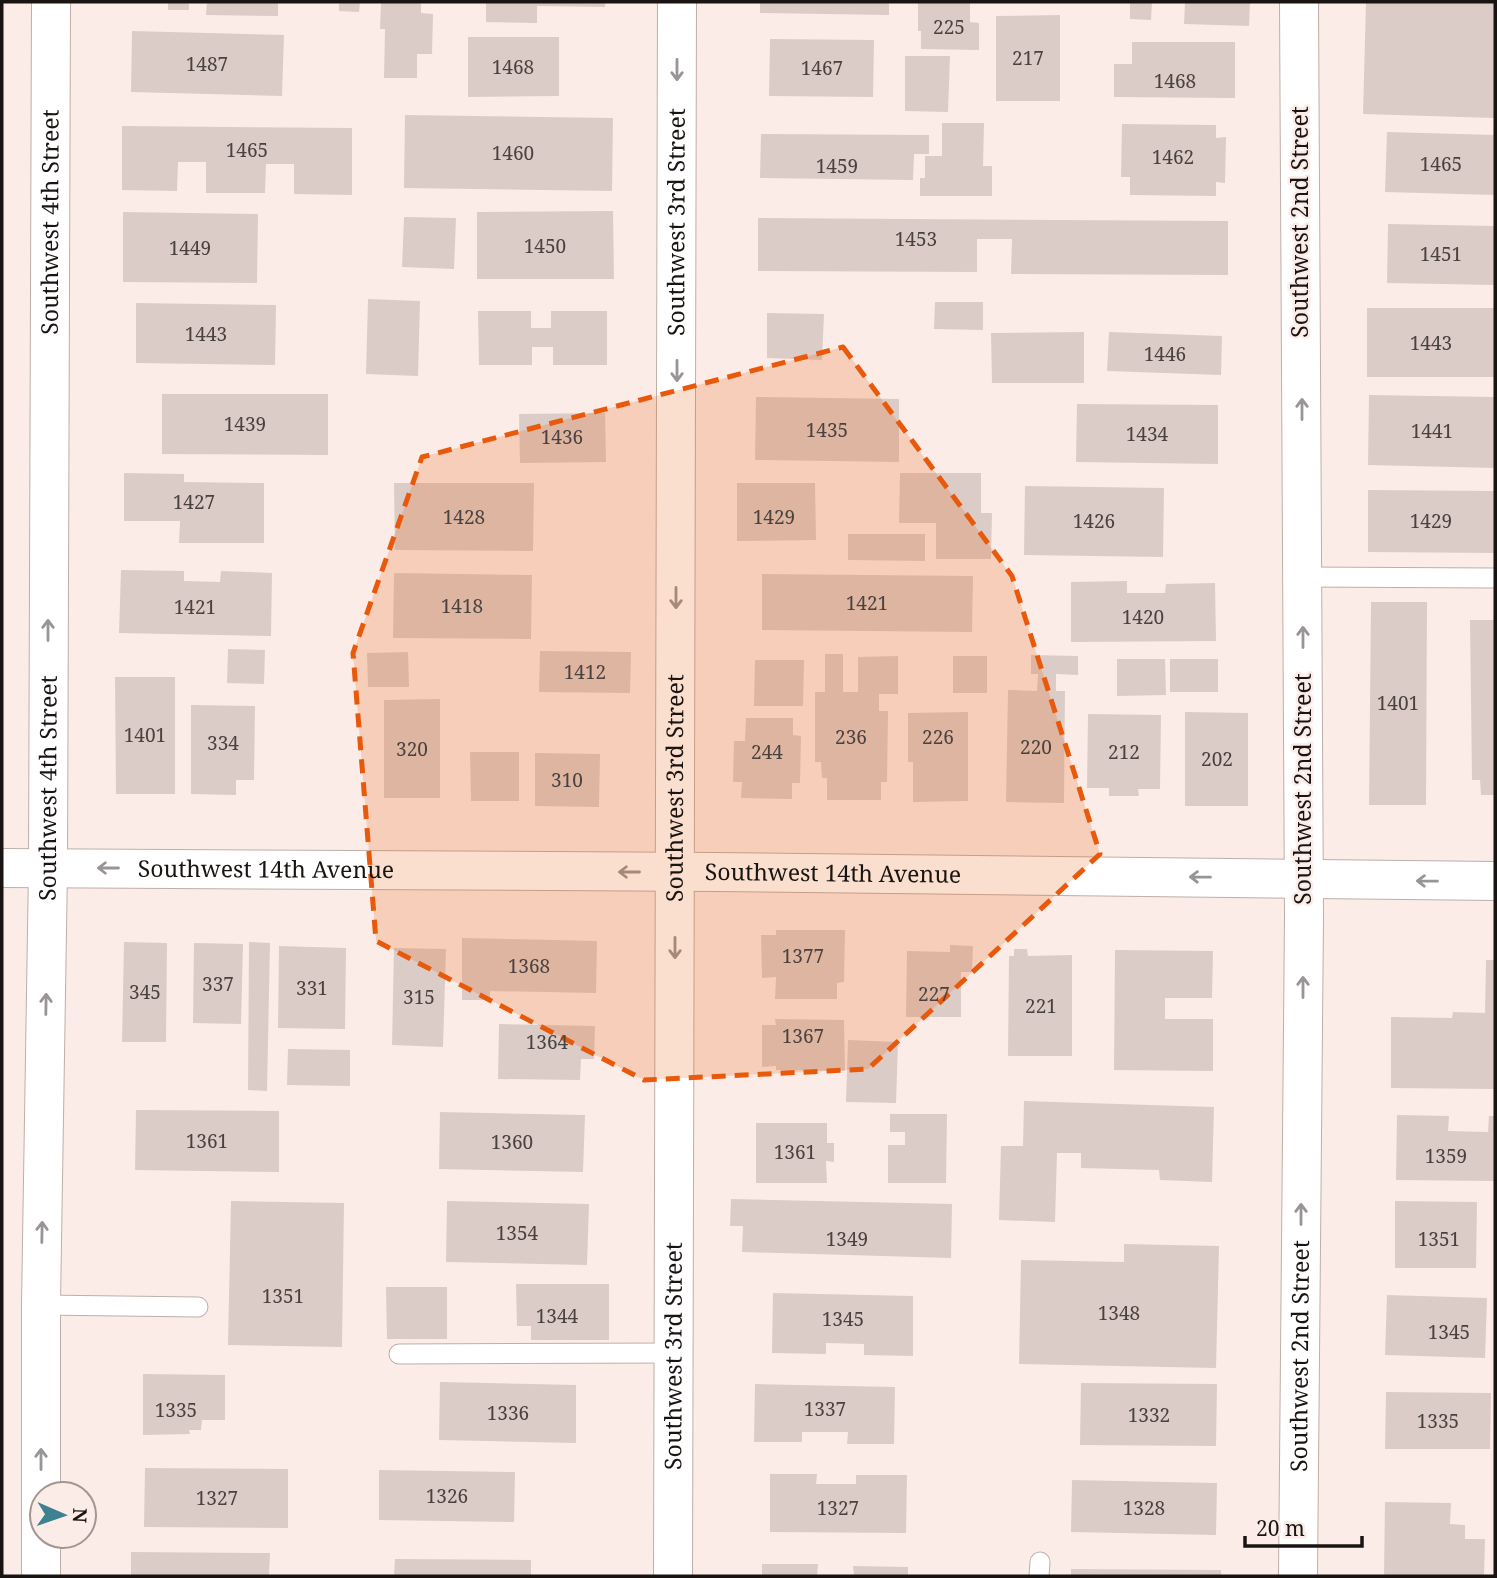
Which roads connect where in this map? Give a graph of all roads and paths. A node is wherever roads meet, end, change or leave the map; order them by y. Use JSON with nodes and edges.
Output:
{"nodes":[{"id":1,"x":51,"y":2,"type":"edge"},
{"id":2,"x":677,"y":2,"type":"edge"},
{"id":3,"x":1298,"y":2,"type":"edge"},
{"id":4,"x":1303,"y":577,"type":"junction"},
{"id":5,"x":1495,"y":578,"type":"edge"},
{"id":6,"x":2,"y":867,"type":"edge"},
{"id":7,"x":48,"y":868,"type":"junction"},
{"id":8,"x":676,"y":872,"type":"junction"},
{"id":9,"x":1304,"y":879,"type":"junction"},
{"id":10,"x":1495,"y":881,"type":"edge"},
{"id":11,"x":41,"y":1305,"type":"junction"},
{"id":12,"x":198,"y":1307,"type":"dead end"},
{"id":13,"x":674,"y":1353,"type":"junction"},
{"id":14,"x":399,"y":1354,"type":"dead end"},
{"id":15,"x":41,"y":1576,"type":"edge"},
{"id":16,"x":673,"y":1576,"type":"edge"},
{"id":17,"x":1298,"y":1576,"type":"edge"}],
"edges":[{"from":7,"to":1,"type":"street","name":"Southwest 4th Street","one_way":true},
{"from":2,"to":8,"type":"street","name":"Southwest 3rd Street","one_way":true},
{"from":4,"to":3,"type":"street","name":"Southwest 2nd Street","one_way":true},
{"from":4,"to":5,"type":"lane"},
{"from":9,"to":4,"type":"street","name":"Southwest 2nd Street","one_way":true},
{"from":6,"to":7,"type":"street","name":"Southwest 14th Avenue"},
{"from":8,"to":7,"type":"street","name":"Southwest 14th Avenue","one_way":true},
{"from":11,"to":7,"type":"street","name":"Southwest 4th Street","one_way":true},
{"from":9,"to":8,"type":"street","name":"Southwest 14th Avenue","one_way":true},
{"from":8,"to":13,"type":"street","name":"Southwest 3rd Street","one_way":true},
{"from":10,"to":9,"type":"street","name":"Southwest 14th Avenue","one_way":true},
{"from":17,"to":9,"type":"street","name":"Southwest 2nd Street","one_way":true},
{"from":11,"to":12,"type":"lane"},
{"from":15,"to":11,"type":"street","name":"Southwest 4th Street","one_way":true},
{"from":13,"to":14,"type":"lane"},
{"from":13,"to":16,"type":"street","name":"Southwest 3rd Street"}]}
